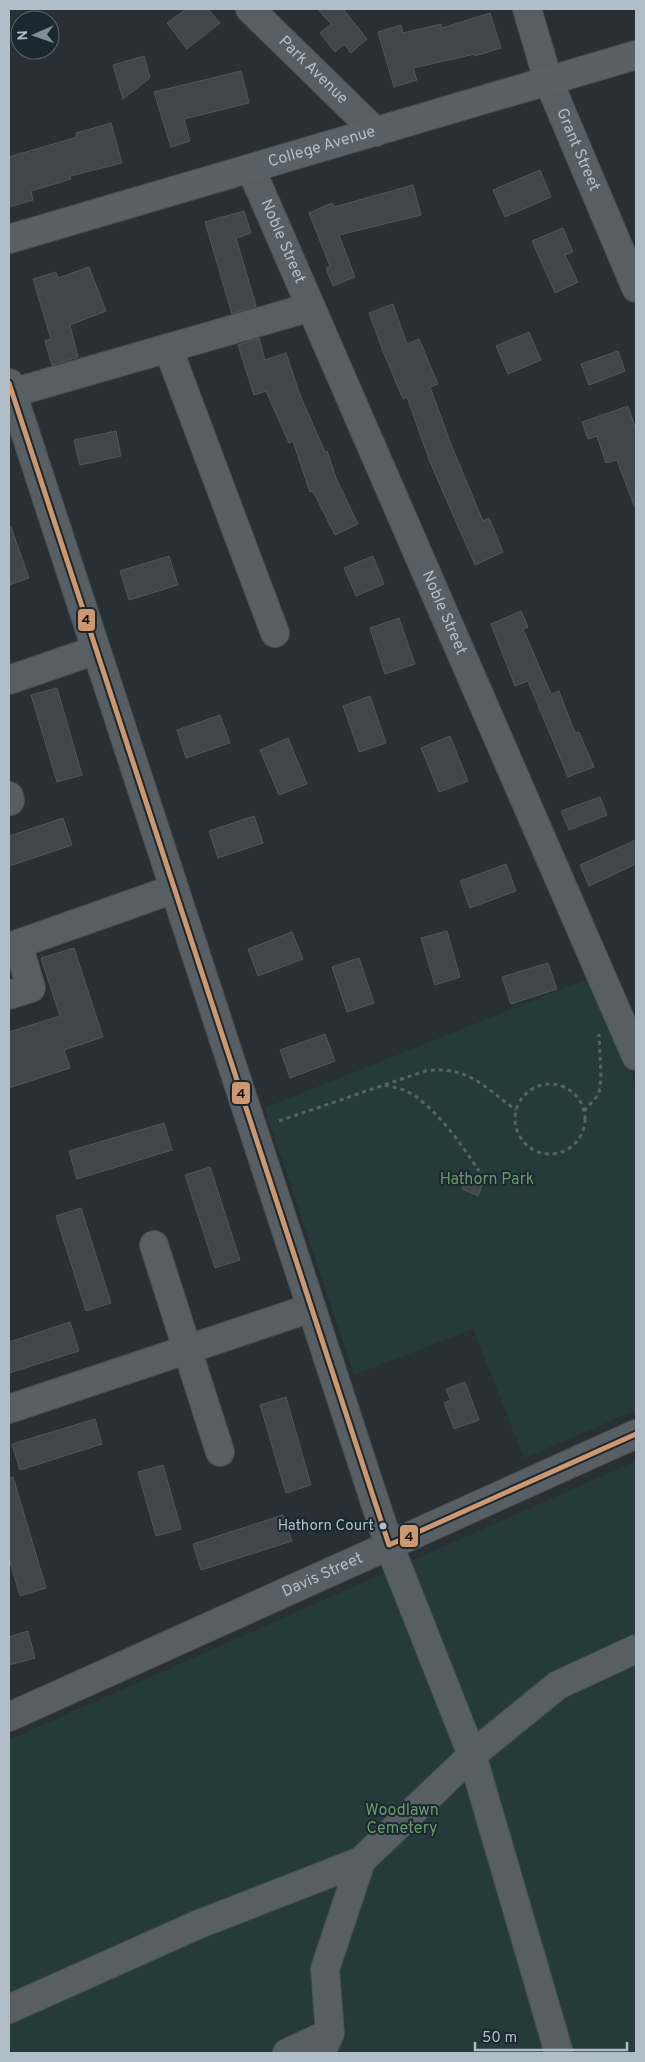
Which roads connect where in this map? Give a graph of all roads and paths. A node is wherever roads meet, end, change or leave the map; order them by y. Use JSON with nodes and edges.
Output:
{"nodes":[{"id":1,"x":250,"y":9,"type":"edge"},
{"id":2,"x":527,"y":9,"type":"edge"},
{"id":3,"x":636,"y":55,"type":"edge"},
{"id":4,"x":548,"y":80,"type":"junction"},
{"id":5,"x":376,"y":132,"type":"junction"},
{"id":6,"x":251,"y":169,"type":"junction"},
{"id":7,"x":9,"y":240,"type":"edge"},
{"id":8,"x":636,"y":288,"type":"edge"},
{"id":9,"x":311,"y":307,"type":"junction"},
{"id":10,"x":168,"y":348,"type":"junction"},
{"id":11,"x":10,"y":388,"type":"edge"},
{"id":12,"x":275,"y":633,"type":"dead end"},
{"id":13,"x":96,"y":650,"type":"junction"},
{"id":14,"x":9,"y":680,"type":"edge"},
{"id":15,"x":174,"y":889,"type":"junction"},
{"id":16,"x":9,"y":995,"type":"edge"},
{"id":17,"x":598,"y":1027,"type":"dead end"},
{"id":18,"x":636,"y":1056,"type":"edge"},
{"id":19,"x":385,"y":1085,"type":"junction"},
{"id":20,"x":516,"y":1110,"type":"junction"},
{"id":21,"x":584,"y":1111,"type":"junction"},
{"id":22,"x":279,"y":1121,"type":"dead end"},
{"id":23,"x":479,"y":1171,"type":"dead end"},
{"id":24,"x":154,"y":1245,"type":"dead end"},
{"id":25,"x":311,"y":1308,"type":"junction"},
{"id":26,"x":188,"y":1350,"type":"junction"},
{"id":27,"x":9,"y":1409,"type":"edge"},
{"id":28,"x":636,"y":1434,"type":"edge"},
{"id":29,"x":220,"y":1452,"type":"dead end"},
{"id":30,"x":389,"y":1545,"type":"junction"},
{"id":31,"x":636,"y":1649,"type":"edge"},
{"id":32,"x":9,"y":1717,"type":"edge"},
{"id":33,"x":472,"y":1755,"type":"junction"},
{"id":34,"x":361,"y":1861,"type":"junction"},
{"id":35,"x":9,"y":2009,"type":"edge"},
{"id":36,"x":325,"y":2043,"type":"edge"},
{"id":37,"x":287,"y":2053,"type":"edge"},
{"id":38,"x":559,"y":2053,"type":"edge"}],
"edges":[{"from":1,"to":5,"type":"street","name":"Park Avenue"},
{"from":2,"to":4,"type":"street","name":"Grant Street"},
{"from":3,"to":4,"type":"main road","name":"College Avenue"},
{"from":4,"to":5,"type":"main road","name":"College Avenue"},
{"from":4,"to":8,"type":"street","name":"Grant Street"},
{"from":5,"to":6,"type":"main road","name":"College Avenue"},
{"from":6,"to":7,"type":"main road","name":"College Avenue"},
{"from":6,"to":9,"type":"street","name":"Noble Street"},
{"from":9,"to":10,"type":"street"},
{"from":9,"to":18,"type":"street","name":"Noble Street"},
{"from":10,"to":11,"type":"street"},
{"from":10,"to":12,"type":"street"},
{"from":11,"to":13,"type":"street"},
{"from":13,"to":14,"type":"street"},
{"from":13,"to":15,"type":"street"},
{"from":15,"to":16,"type":"street"},
{"from":15,"to":25,"type":"street"},
{"from":17,"to":21,"type":"path"},
{"from":19,"to":20,"type":"path"},
{"from":19,"to":22,"type":"path"},
{"from":19,"to":23,"type":"path"},
{"from":20,"to":21,"type":"path"},
{"from":20,"to":21,"type":"path"},
{"from":24,"to":26,"type":"street"},
{"from":25,"to":26,"type":"street"},
{"from":25,"to":30,"type":"street"},
{"from":26,"to":27,"type":"street"},
{"from":26,"to":29,"type":"street"},
{"from":28,"to":30,"type":"street","name":"Davis Street"},
{"from":30,"to":32,"type":"street","name":"Davis Street"},
{"from":30,"to":33,"type":"street"},
{"from":31,"to":33,"type":"street"},
{"from":33,"to":34,"type":"street"},
{"from":33,"to":38,"type":"street"},
{"from":34,"to":35,"type":"street"},
{"from":34,"to":36,"type":"street"},
{"from":36,"to":37,"type":"street"}]}
